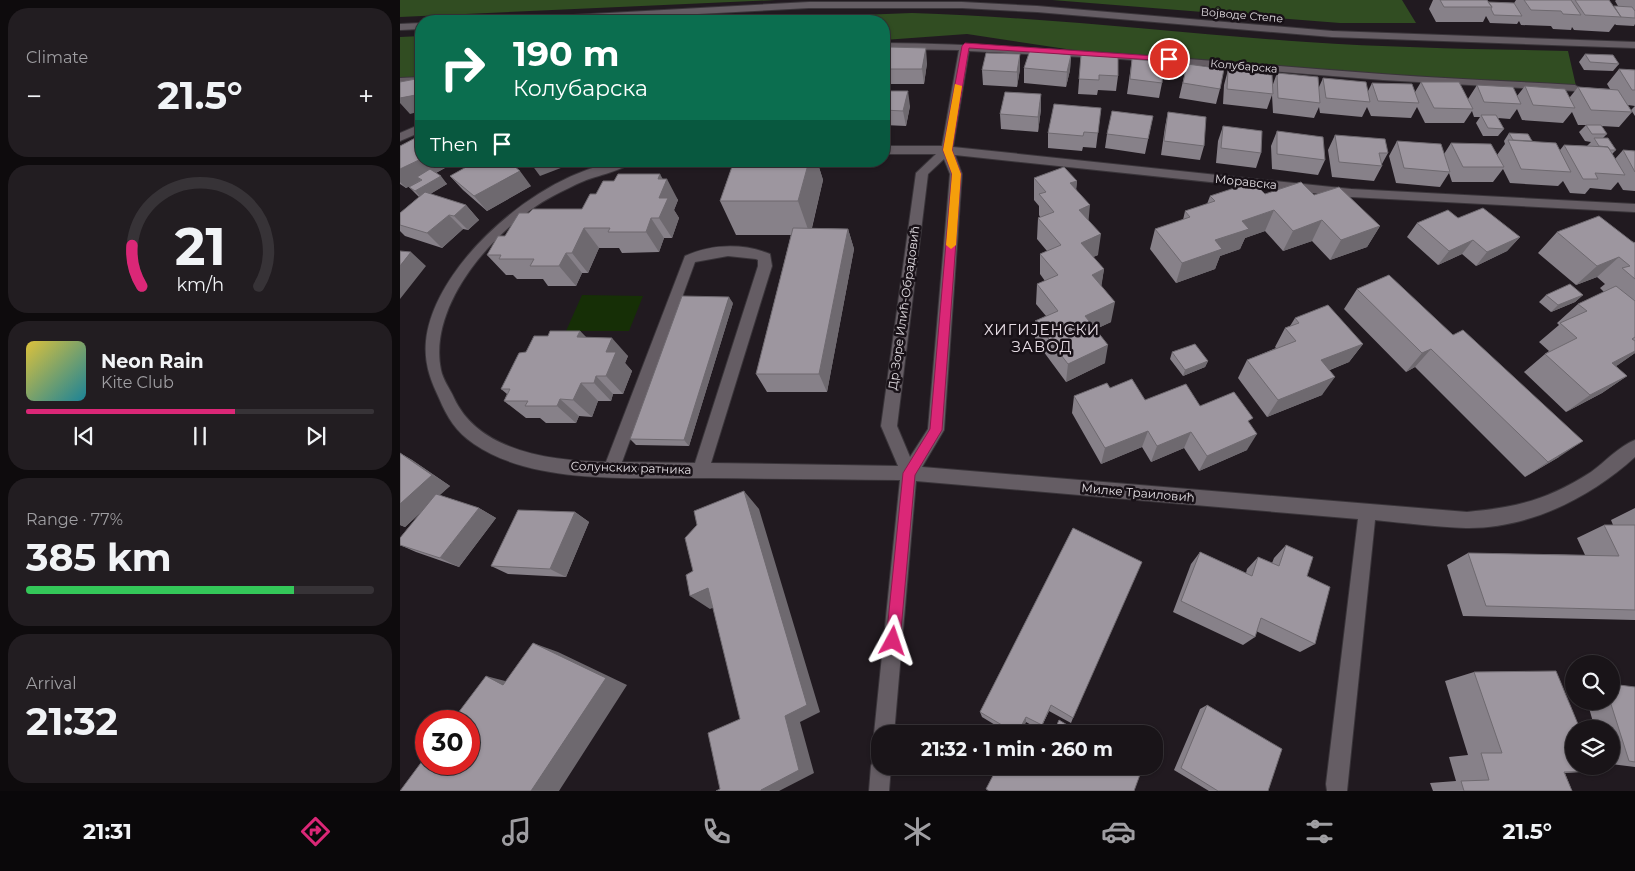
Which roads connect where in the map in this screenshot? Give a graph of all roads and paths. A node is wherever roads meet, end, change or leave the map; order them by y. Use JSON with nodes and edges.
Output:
{"nodes":[{"id":1,"x":627,"y":15,"type":"edge"},
{"id":2,"x":415,"y":26,"type":"edge"},
{"id":3,"x":400,"y":27,"type":"edge"},
{"id":4,"x":1635,"y":45,"type":"edge"},
{"id":5,"x":890,"y":46,"type":"edge"},
{"id":6,"x":965,"y":46,"type":"junction"},
{"id":7,"x":415,"y":80,"type":"edge"},
{"id":8,"x":400,"y":81,"type":"edge"},
{"id":9,"x":1575,"y":88,"type":"dead end"},
{"id":10,"x":415,"y":131,"type":"edge"},
{"id":11,"x":400,"y":137,"type":"edge"},
{"id":12,"x":890,"y":150,"type":"edge"},
{"id":13,"x":947,"y":150,"type":"junction"},
{"id":14,"x":610,"y":167,"type":"edge"},
{"id":15,"x":1635,"y":208,"type":"edge"},
{"id":16,"x":1635,"y":447,"type":"edge"},
{"id":17,"x":611,"y":469,"type":"junction"},
{"id":18,"x":701,"y":470,"type":"junction"},
{"id":19,"x":910,"y":473,"type":"junction"},
{"id":20,"x":1367,"y":513,"type":"junction"},
{"id":21,"x":885,"y":725,"type":"edge"},
{"id":22,"x":880,"y":775,"type":"edge"},
{"id":23,"x":879,"y":791,"type":"edge"},
{"id":24,"x":1337,"y":791,"type":"edge"}],
"edges":[{"from":1,"to":4,"type":"street","name":"Војводе Степе"},
{"from":2,"to":3,"type":"street"},
{"from":5,"to":6,"type":"street","name":"Колубарска"},
{"from":6,"to":9,"type":"street","name":"Колубарска"},
{"from":6,"to":13,"type":"street"},
{"from":7,"to":8,"type":"street"},
{"from":10,"to":11,"type":"street"},
{"from":12,"to":13,"type":"street"},
{"from":13,"to":15,"type":"street","name":"Моравска"},
{"from":13,"to":19,"type":"street","name":"Др Зоре Илић-Обрадовић"},
{"from":13,"to":19,"type":"street","name":"Др Зоре Илић-Обрадовић"},
{"from":14,"to":17,"type":"street","name":"Солунских ратника"},
{"from":16,"to":20,"type":"street","name":"Милке Траиловић"},
{"from":17,"to":18,"type":"street","name":"Солунских ратника"},
{"from":17,"to":18,"type":"street"},
{"from":18,"to":19,"type":"street","name":"Солунских ратника"},
{"from":19,"to":20,"type":"street","name":"Милке Траиловић"},
{"from":19,"to":21,"type":"street","name":"Др Зоре Илић-Обрадовић"},
{"from":20,"to":24,"type":"street"},
{"from":22,"to":23,"type":"street"}]}
